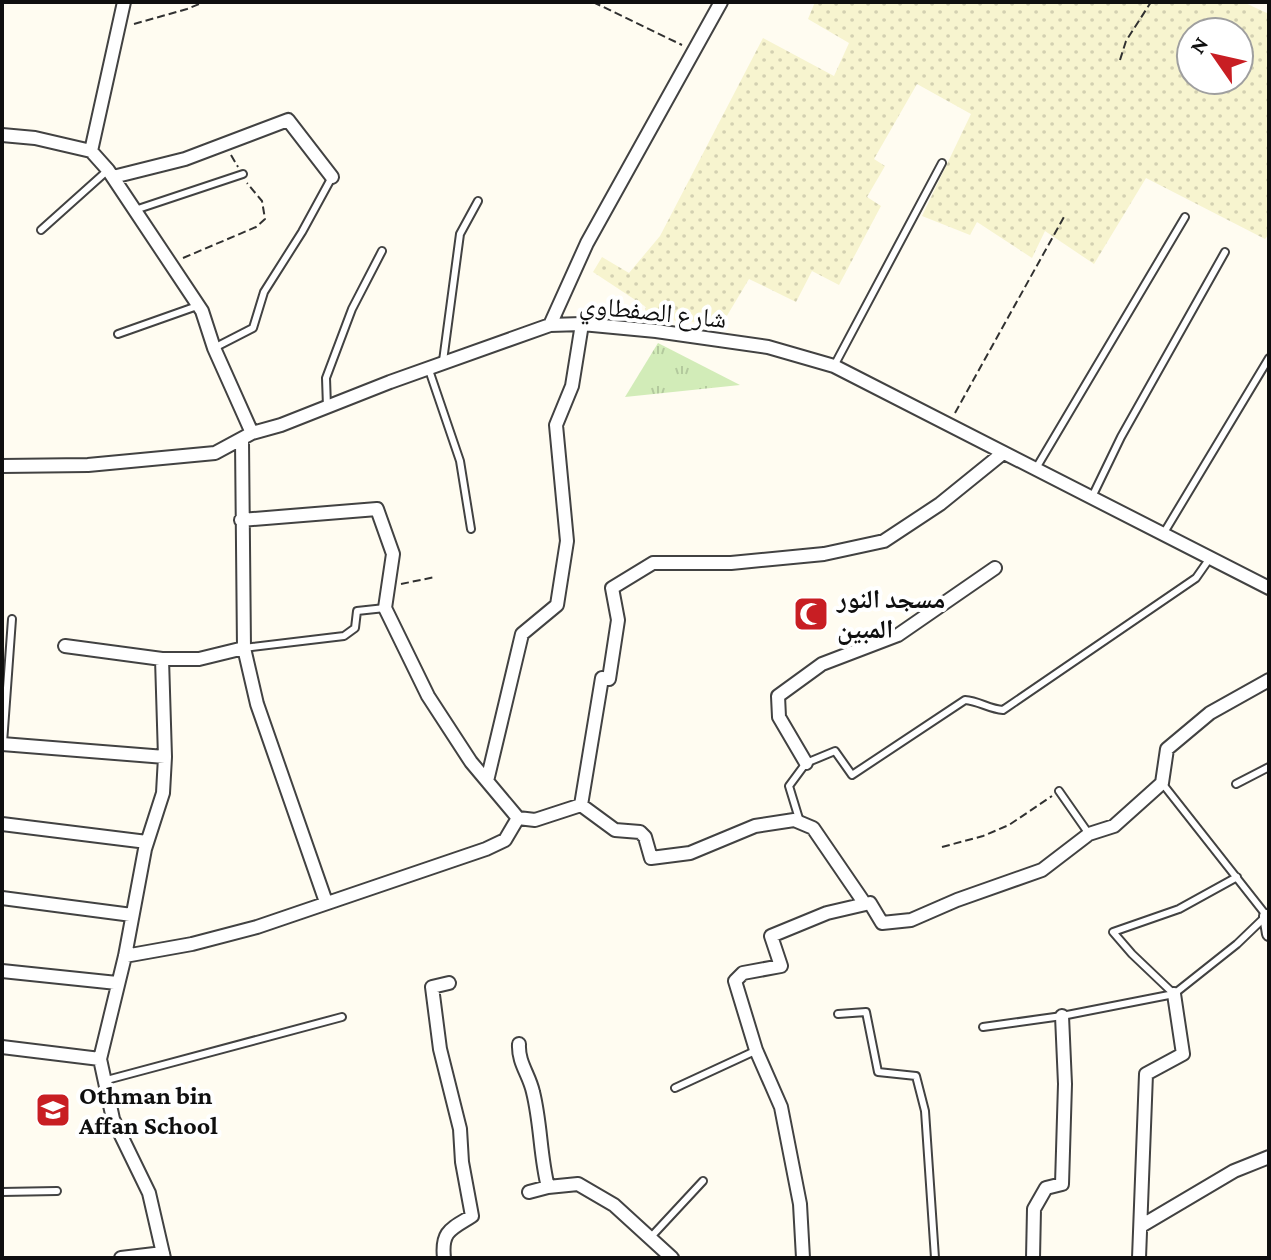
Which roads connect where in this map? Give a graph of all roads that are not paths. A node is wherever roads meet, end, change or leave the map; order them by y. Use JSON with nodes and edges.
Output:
{"nodes":[{"id":1,"x":124,"y":2,"type":"edge"},
{"id":2,"x":721,"y":2,"type":"edge"},
{"id":3,"x":2,"y":135,"type":"edge"},
{"id":4,"x":91,"y":151,"type":"junction"},
{"id":5,"x":942,"y":163,"type":"dead end"},
{"id":6,"x":110,"y":174,"type":"junction"},
{"id":7,"x":243,"y":174,"type":"road end"},
{"id":8,"x":332,"y":177,"type":"joint"},
{"id":9,"x":478,"y":201,"type":"dead end"},
{"id":10,"x":135,"y":210,"type":"junction"},
{"id":11,"x":1185,"y":217,"type":"dead end"},
{"id":12,"x":41,"y":230,"type":"dead end"},
{"id":13,"x":382,"y":251,"type":"dead end"},
{"id":14,"x":1225,"y":252,"type":"dead end"},
{"id":15,"x":200,"y":305,"type":"junction"},
{"id":16,"x":582,"y":324,"type":"junction"},
{"id":17,"x":550,"y":325,"type":"junction"},
{"id":18,"x":118,"y":334,"type":"dead end"},
{"id":19,"x":214,"y":348,"type":"junction"},
{"id":20,"x":1269,"y":358,"type":"edge"},
{"id":21,"x":443,"y":365,"type":"junction"},
{"id":22,"x":834,"y":366,"type":"junction"},
{"id":23,"x":429,"y":370,"type":"junction"},
{"id":24,"x":327,"y":407,"type":"junction"},
{"id":25,"x":247,"y":437,"type":"junction"},
{"id":26,"x":1003,"y":453,"type":"junction"},
{"id":27,"x":2,"y":466,"type":"edge"},
{"id":28,"x":1035,"y":470,"type":"junction"},
{"id":29,"x":1091,"y":499,"type":"junction"},
{"id":30,"x":241,"y":520,"type":"junction"},
{"id":31,"x":471,"y":529,"type":"dead end"},
{"id":32,"x":1162,"y":536,"type":"junction"},
{"id":33,"x":1210,"y":558,"type":"junction"},
{"id":34,"x":995,"y":568,"type":"dead end"},
{"id":35,"x":1269,"y":588,"type":"edge"},
{"id":36,"x":385,"y":608,"type":"junction"},
{"id":37,"x":12,"y":619,"type":"dead end"},
{"id":38,"x":65,"y":646,"type":"dead end"},
{"id":39,"x":244,"y":648,"type":"junction"},
{"id":40,"x":162,"y":659,"type":"junction"},
{"id":41,"x":1269,"y":681,"type":"edge"},
{"id":42,"x":2,"y":744,"type":"edge"},
{"id":43,"x":165,"y":757,"type":"junction"},
{"id":44,"x":806,"y":763,"type":"junction"},
{"id":45,"x":1269,"y":767,"type":"edge"},
{"id":46,"x":487,"y":781,"type":"junction"},
{"id":47,"x":1162,"y":783,"type":"junction"},
{"id":48,"x":1236,"y":784,"type":"dead end"},
{"id":49,"x":1059,"y":791,"type":"road end"},
{"id":50,"x":581,"y":805,"type":"junction"},
{"id":51,"x":518,"y":818,"type":"junction"},
{"id":52,"x":800,"y":822,"type":"junction"},
{"id":53,"x":2,"y":824,"type":"edge"},
{"id":54,"x":1089,"y":834,"type":"junction"},
{"id":55,"x":147,"y":842,"type":"junction"},
{"id":56,"x":1237,"y":877,"type":"junction"},
{"id":57,"x":2,"y":898,"type":"edge"},
{"id":58,"x":326,"y":902,"type":"junction"},
{"id":59,"x":865,"y":904,"type":"junction"},
{"id":60,"x":132,"y":915,"type":"junction"},
{"id":61,"x":1268,"y":915,"type":"edge"},
{"id":62,"x":1269,"y":934,"type":"edge"},
{"id":63,"x":125,"y":956,"type":"junction"},
{"id":64,"x":2,"y":971,"type":"edge"},
{"id":65,"x":117,"y":983,"type":"junction"},
{"id":66,"x":449,"y":983,"type":"dead end"},
{"id":67,"x":1174,"y":994,"type":"junction"},
{"id":68,"x":838,"y":1014,"type":"dead end"},
{"id":69,"x":1062,"y":1016,"type":"junction"},
{"id":70,"x":342,"y":1017,"type":"dead end"},
{"id":71,"x":983,"y":1027,"type":"dead end"},
{"id":72,"x":519,"y":1044,"type":"dead end"},
{"id":73,"x":2,"y":1047,"type":"edge"},
{"id":74,"x":756,"y":1050,"type":"junction"},
{"id":75,"x":100,"y":1059,"type":"junction"},
{"id":76,"x":103,"y":1081,"type":"junction"},
{"id":77,"x":675,"y":1088,"type":"dead end"},
{"id":78,"x":1269,"y":1157,"type":"edge"},
{"id":79,"x":703,"y":1181,"type":"dead end"},
{"id":80,"x":548,"y":1187,"type":"junction"},
{"id":81,"x":57,"y":1191,"type":"dead end"},
{"id":82,"x":2,"y":1192,"type":"edge"},
{"id":83,"x":529,"y":1192,"type":"dead end"},
{"id":84,"x":1141,"y":1226,"type":"junction"},
{"id":85,"x":650,"y":1238,"type":"junction"},
{"id":86,"x":164,"y":1256,"type":"edge"},
{"id":87,"x":121,"y":1258,"type":"edge"},
{"id":88,"x":444,"y":1258,"type":"edge"},
{"id":89,"x":672,"y":1258,"type":"edge"},
{"id":90,"x":803,"y":1258,"type":"edge"},
{"id":91,"x":935,"y":1258,"type":"edge"},
{"id":92,"x":1033,"y":1258,"type":"edge"},
{"id":93,"x":1139,"y":1258,"type":"edge"}],
"edges":[{"from":1,"to":4,"type":"street"},
{"from":2,"to":17,"type":"street"},
{"from":3,"to":4,"type":"street"},
{"from":4,"to":6,"type":"street"},
{"from":5,"to":22,"type":"lane"},
{"from":6,"to":8,"type":"street"},
{"from":6,"to":10,"type":"street"},
{"from":6,"to":12,"type":"lane"},
{"from":7,"to":10,"type":"lane"},
{"from":8,"to":19,"type":"lane"},
{"from":9,"to":21,"type":"lane"},
{"from":10,"to":15,"type":"street"},
{"from":11,"to":28,"type":"lane"},
{"from":13,"to":24,"type":"lane"},
{"from":14,"to":29,"type":"lane"},
{"from":15,"to":18,"type":"lane"},
{"from":15,"to":19,"type":"street"},
{"from":16,"to":17,"type":"street","name":"شارع الصفطاوي"},
{"from":16,"to":22,"type":"street","name":"شارع الصفطاوي"},
{"from":16,"to":46,"type":"street"},
{"from":17,"to":21,"type":"street","name":"شارع الصفطاوي"},
{"from":19,"to":25,"type":"street"},
{"from":20,"to":32,"type":"lane"},
{"from":21,"to":23,"type":"street","name":"شارع الصفطاوي"},
{"from":22,"to":26,"type":"street","name":"شارع الصفطاوي"},
{"from":23,"to":24,"type":"street","name":"شارع الصفطاوي"},
{"from":23,"to":31,"type":"lane"},
{"from":24,"to":25,"type":"street","name":"شارع الصفطاوي"},
{"from":25,"to":27,"type":"street","name":"شارع الصفطاوي"},
{"from":25,"to":30,"type":"street"},
{"from":26,"to":28,"type":"street","name":"شارع الصفطاوي"},
{"from":26,"to":50,"type":"street"},
{"from":28,"to":29,"type":"street","name":"شارع الصفطاوي"},
{"from":29,"to":32,"type":"street","name":"شارع الصفطاوي"},
{"from":30,"to":36,"type":"street"},
{"from":30,"to":39,"type":"street"},
{"from":32,"to":33,"type":"street","name":"شارع الصفطاوي"},
{"from":33,"to":35,"type":"street","name":"شارع الصفطاوي"},
{"from":33,"to":44,"type":"lane"},
{"from":34,"to":44,"type":"street"},
{"from":36,"to":39,"type":"lane"},
{"from":36,"to":46,"type":"street"},
{"from":37,"to":42,"type":"lane"},
{"from":38,"to":40,"type":"street"},
{"from":39,"to":40,"type":"street"},
{"from":39,"to":58,"type":"street"},
{"from":40,"to":43,"type":"street"},
{"from":41,"to":47,"type":"street"},
{"from":42,"to":43,"type":"street"},
{"from":43,"to":55,"type":"street"},
{"from":44,"to":52,"type":"lane"},
{"from":45,"to":48,"type":"lane"},
{"from":46,"to":51,"type":"street"},
{"from":47,"to":54,"type":"street"},
{"from":47,"to":56,"type":"lane"},
{"from":49,"to":54,"type":"lane"},
{"from":50,"to":51,"type":"street"},
{"from":50,"to":52,"type":"street"},
{"from":51,"to":58,"type":"street"},
{"from":52,"to":59,"type":"street"},
{"from":53,"to":55,"type":"street"},
{"from":54,"to":59,"type":"street"},
{"from":55,"to":60,"type":"street"},
{"from":56,"to":61,"type":"lane"},
{"from":56,"to":67,"type":"lane"},
{"from":57,"to":60,"type":"street"},
{"from":58,"to":63,"type":"street"},
{"from":59,"to":74,"type":"street"},
{"from":60,"to":63,"type":"street"},
{"from":61,"to":62,"type":"street"},
{"from":61,"to":67,"type":"lane"},
{"from":63,"to":65,"type":"street"},
{"from":64,"to":65,"type":"street"},
{"from":65,"to":75,"type":"street"},
{"from":66,"to":88,"type":"street"},
{"from":67,"to":69,"type":"lane"},
{"from":67,"to":84,"type":"street"},
{"from":68,"to":91,"type":"lane"},
{"from":69,"to":71,"type":"lane"},
{"from":69,"to":92,"type":"street"},
{"from":70,"to":76,"type":"lane"},
{"from":72,"to":80,"type":"street"},
{"from":73,"to":75,"type":"street"},
{"from":74,"to":77,"type":"lane"},
{"from":74,"to":90,"type":"street"},
{"from":75,"to":76,"type":"street"},
{"from":76,"to":86,"type":"street"},
{"from":78,"to":84,"type":"street"},
{"from":79,"to":85,"type":"lane"},
{"from":80,"to":83,"type":"street"},
{"from":80,"to":85,"type":"street"},
{"from":81,"to":82,"type":"lane"},
{"from":84,"to":93,"type":"street"},
{"from":85,"to":89,"type":"street"},
{"from":86,"to":87,"type":"street"}]}
